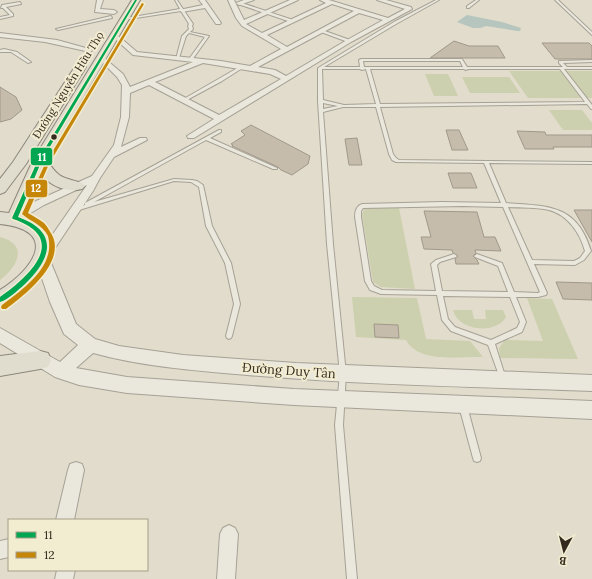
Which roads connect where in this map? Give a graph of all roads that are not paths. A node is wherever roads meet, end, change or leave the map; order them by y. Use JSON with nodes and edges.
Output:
{"nodes":[{"id":1,"x":17,"y":0,"type":"edge"},
{"id":2,"x":100,"y":0,"type":"edge"},
{"id":3,"x":122,"y":0,"type":"edge"},
{"id":4,"x":136,"y":0,"type":"edge"},
{"id":5,"x":176,"y":0,"type":"edge"},
{"id":6,"x":231,"y":0,"type":"edge"},
{"id":7,"x":251,"y":0,"type":"edge"},
{"id":8,"x":295,"y":0,"type":"edge"},
{"id":9,"x":380,"y":0,"type":"edge"},
{"id":10,"x":438,"y":0,"type":"edge"},
{"id":11,"x":478,"y":0,"type":"edge"},
{"id":12,"x":556,"y":0,"type":"edge"},
{"id":13,"x":327,"y":1,"type":"edge"},
{"id":14,"x":205,"y":2,"type":"edge"},
{"id":15,"x":239,"y":3,"type":"joint"},
{"id":16,"x":2,"y":7,"type":"edge"},
{"id":17,"x":468,"y":7,"type":"dead end"},
{"id":18,"x":182,"y":10,"type":"junction"},
{"id":19,"x":266,"y":12,"type":"junction"},
{"id":20,"x":357,"y":12,"type":"junction"},
{"id":21,"x":116,"y":16,"type":"junction"},
{"id":22,"x":0,"y":18,"type":"edge"},
{"id":23,"x":389,"y":20,"type":"junction"},
{"id":24,"x":292,"y":21,"type":"junction"},
{"id":25,"x":218,"y":23,"type":"dead end"},
{"id":26,"x":243,"y":23,"type":"junction"},
{"id":27,"x":58,"y":29,"type":"dead end"},
{"id":28,"x":322,"y":31,"type":"junction"},
{"id":29,"x":188,"y":32,"type":"junction"},
{"id":30,"x":592,"y":34,"type":"edge"},
{"id":31,"x":104,"y":35,"type":"junction"},
{"id":32,"x":262,"y":35,"type":"junction"},
{"id":33,"x":0,"y":36,"type":"edge"},
{"id":34,"x":349,"y":41,"type":"junction"},
{"id":35,"x":286,"y":49,"type":"junction"},
{"id":36,"x":90,"y":50,"type":"junction"},
{"id":37,"x":0,"y":51,"type":"edge"},
{"id":38,"x":100,"y":57,"type":"junction"},
{"id":39,"x":167,"y":57,"type":"junction"},
{"id":40,"x":177,"y":58,"type":"junction"},
{"id":41,"x":192,"y":59,"type":"junction"},
{"id":42,"x":408,"y":60,"type":"junction"},
{"id":43,"x":417,"y":60,"type":"junction"},
{"id":44,"x":202,"y":61,"type":"junction"},
{"id":45,"x":592,"y":61,"type":"edge"},
{"id":46,"x":29,"y":62,"type":"dead end"},
{"id":47,"x":579,"y":62,"type":"junction"},
{"id":48,"x":587,"y":62,"type":"junction"},
{"id":49,"x":242,"y":66,"type":"junction"},
{"id":50,"x":592,"y":67,"type":"edge"},
{"id":51,"x":251,"y":68,"type":"junction"},
{"id":52,"x":320,"y":68,"type":"junction"},
{"id":53,"x":421,"y":68,"type":"junction"},
{"id":54,"x":564,"y":68,"type":"junction"},
{"id":55,"x":583,"y":68,"type":"junction"},
{"id":56,"x":362,"y":69,"type":"junction"},
{"id":57,"x":368,"y":69,"type":"junction"},
{"id":58,"x":412,"y":69,"type":"junction"},
{"id":59,"x":466,"y":69,"type":"junction"},
{"id":60,"x":287,"y":79,"type":"junction"},
{"id":61,"x":151,"y":83,"type":"junction"},
{"id":62,"x":127,"y":91,"type":"junction"},
{"id":63,"x":184,"y":100,"type":"junction"},
{"id":64,"x":320,"y":101,"type":"junction"},
{"id":65,"x":588,"y":103,"type":"junction"},
{"id":66,"x":344,"y":106,"type":"junction"},
{"id":67,"x":378,"y":106,"type":"junction"},
{"id":68,"x":592,"y":108,"type":"edge"},
{"id":69,"x":321,"y":110,"type":"junction"},
{"id":70,"x":220,"y":119,"type":"junction"},
{"id":71,"x":219,"y":131,"type":"dead end"},
{"id":72,"x":191,"y":136,"type":"dead end"},
{"id":73,"x":206,"y":138,"type":"junction"},
{"id":74,"x":143,"y":140,"type":"dead end"},
{"id":75,"x":111,"y":156,"type":"junction"},
{"id":76,"x":40,"y":160,"type":"junction"},
{"id":77,"x":486,"y":162,"type":"junction"},
{"id":78,"x":592,"y":162,"type":"edge"},
{"id":79,"x":19,"y":164,"type":"junction"},
{"id":80,"x":275,"y":168,"type":"dead end"},
{"id":81,"x":95,"y":178,"type":"junction"},
{"id":82,"x":0,"y":179,"type":"edge"},
{"id":83,"x":77,"y":186,"type":"junction"},
{"id":84,"x":0,"y":189,"type":"edge"},
{"id":85,"x":505,"y":205,"type":"junction"},
{"id":86,"x":77,"y":209,"type":"junction"},
{"id":87,"x":7,"y":218,"type":"edge"},
{"id":88,"x":454,"y":256,"type":"dead end"},
{"id":89,"x":477,"y":256,"type":"dead end"},
{"id":90,"x":42,"y":258,"type":"junction"},
{"id":91,"x":530,"y":262,"type":"junction"},
{"id":92,"x":440,"y":293,"type":"junction"},
{"id":93,"x":513,"y":294,"type":"junction"},
{"id":94,"x":0,"y":300,"type":"edge"},
{"id":95,"x":0,"y":335,"type":"edge"},
{"id":96,"x":229,"y":336,"type":"dead end"},
{"id":97,"x":491,"y":343,"type":"junction"},
{"id":98,"x":90,"y":345,"type":"junction"},
{"id":99,"x":40,"y":360,"type":"junction"},
{"id":100,"x":0,"y":366,"type":"edge"},
{"id":101,"x":61,"y":372,"type":"junction"},
{"id":102,"x":344,"y":374,"type":"junction"},
{"id":103,"x":503,"y":380,"type":"junction"},
{"id":104,"x":592,"y":382,"type":"edge"},
{"id":105,"x":342,"y":400,"type":"junction"},
{"id":106,"x":463,"y":406,"type":"junction"},
{"id":107,"x":592,"y":410,"type":"edge"},
{"id":108,"x":478,"y":458,"type":"dead end"},
{"id":109,"x":76,"y":470,"type":"dead end"},
{"id":110,"x":65,"y":519,"type":"edge"},
{"id":111,"x":229,"y":534,"type":"dead end"},
{"id":112,"x":226,"y":579,"type":"edge"},
{"id":113,"x":352,"y":579,"type":"edge"}],
"edges":[{"from":1,"to":16,"type":"lane"},
{"from":2,"to":21,"type":"street"},
{"from":3,"to":21,"type":"main road","name":"Đường Nguyễn Hữu Thọ"},
{"from":4,"to":21,"type":"main road","name":"Đường Nguyễn Hữu Thọ"},
{"from":5,"to":18,"type":"lane"},
{"from":6,"to":26,"type":"street"},
{"from":7,"to":15,"type":"street"},
{"from":8,"to":19,"type":"street"},
{"from":9,"to":23,"type":"street"},
{"from":10,"to":52,"type":"lane"},
{"from":11,"to":17,"type":"lane"},
{"from":12,"to":30,"type":"lane"},
{"from":13,"to":20,"type":"street"},
{"from":13,"to":24,"type":"street"},
{"from":14,"to":18,"type":"street"},
{"from":14,"to":25,"type":"street"},
{"from":15,"to":19,"type":"lane"},
{"from":16,"to":22,"type":"lane"},
{"from":18,"to":21,"type":"lane"},
{"from":18,"to":29,"type":"lane"},
{"from":19,"to":24,"type":"lane"},
{"from":19,"to":26,"type":"street"},
{"from":20,"to":23,"type":"street"},
{"from":20,"to":28,"type":"street"},
{"from":21,"to":27,"type":"lane"},
{"from":21,"to":31,"type":"main road","name":"Đường Nguyễn Hữu Thọ"},
{"from":23,"to":34,"type":"street"},
{"from":24,"to":32,"type":"street"},
{"from":26,"to":32,"type":"street"},
{"from":28,"to":34,"type":"lane"},
{"from":28,"to":35,"type":"street"},
{"from":29,"to":40,"type":"lane"},
{"from":29,"to":41,"type":"lane"},
{"from":31,"to":36,"type":"main road","name":"Đường Nguyễn Hữu Thọ"},
{"from":31,"to":38,"type":"main road","name":"Đường Nguyễn Hữu Thọ"},
{"from":31,"to":39,"type":"street"},
{"from":32,"to":35,"type":"street"},
{"from":33,"to":36,"type":"street"},
{"from":34,"to":60,"type":"street"},
{"from":35,"to":51,"type":"street"},
{"from":36,"to":79,"type":"main road","name":"Đường Nguyễn Hữu Thọ"},
{"from":37,"to":46,"type":"lane"},
{"from":38,"to":62,"type":"street"},
{"from":38,"to":76,"type":"main road","name":"Đường Nguyễn Hữu Thọ"},
{"from":39,"to":40,"type":"street"},
{"from":39,"to":61,"type":"street"},
{"from":40,"to":41,"type":"street"},
{"from":41,"to":44,"type":"street"},
{"from":42,"to":43,"type":"lane"},
{"from":42,"to":56,"type":"lane"},
{"from":42,"to":58,"type":"lane"},
{"from":43,"to":53,"type":"lane"},
{"from":43,"to":59,"type":"lane"},
{"from":44,"to":49,"type":"street"},
{"from":44,"to":61,"type":"street"},
{"from":45,"to":48,"type":"lane"},
{"from":47,"to":48,"type":"lane"},
{"from":47,"to":54,"type":"lane"},
{"from":47,"to":55,"type":"lane"},
{"from":48,"to":50,"type":"lane"},
{"from":49,"to":51,"type":"street"},
{"from":49,"to":63,"type":"lane"},
{"from":50,"to":55,"type":"lane"},
{"from":51,"to":60,"type":"street"},
{"from":52,"to":56,"type":"lane"},
{"from":52,"to":64,"type":"lane"},
{"from":53,"to":58,"type":"lane"},
{"from":53,"to":59,"type":"lane"},
{"from":54,"to":55,"type":"lane"},
{"from":54,"to":59,"type":"lane"},
{"from":54,"to":65,"type":"lane"},
{"from":56,"to":57,"type":"lane"},
{"from":57,"to":58,"type":"lane"},
{"from":57,"to":67,"type":"lane"},
{"from":60,"to":70,"type":"street"},
{"from":61,"to":62,"type":"street"},
{"from":61,"to":63,"type":"street"},
{"from":62,"to":75,"type":"street"},
{"from":63,"to":70,"type":"street"},
{"from":64,"to":66,"type":"lane"},
{"from":64,"to":69,"type":"lane"},
{"from":65,"to":67,"type":"lane"},
{"from":65,"to":68,"type":"lane"},
{"from":66,"to":67,"type":"lane"},
{"from":66,"to":69,"type":"lane"},
{"from":67,"to":77,"type":"lane"},
{"from":69,"to":102,"type":"lane"},
{"from":70,"to":72,"type":"street"},
{"from":71,"to":73,"type":"lane"},
{"from":73,"to":80,"type":"lane"},
{"from":73,"to":86,"type":"lane"},
{"from":74,"to":75,"type":"street"},
{"from":75,"to":81,"type":"street"},
{"from":76,"to":83,"type":"main road"},
{"from":76,"to":87,"type":"main road","name":"Đường Nguyễn Hữu Thọ"},
{"from":77,"to":78,"type":"lane"},
{"from":77,"to":85,"type":"lane"},
{"from":79,"to":82,"type":"main road"},
{"from":79,"to":84,"type":"main road","name":"Đường Nguyễn Hữu Thọ"},
{"from":81,"to":83,"type":"street"},
{"from":81,"to":86,"type":"street"},
{"from":83,"to":87,"type":"street"},
{"from":85,"to":91,"type":"lane"},
{"from":85,"to":91,"type":"lane"},
{"from":85,"to":92,"type":"lane"},
{"from":86,"to":90,"type":"street"},
{"from":86,"to":96,"type":"lane"},
{"from":87,"to":90,"type":"main road"},
{"from":88,"to":92,"type":"lane"},
{"from":89,"to":93,"type":"lane"},
{"from":90,"to":94,"type":"main road"},
{"from":90,"to":98,"type":"street","name":"Đường Duy Tân"},
{"from":91,"to":93,"type":"lane"},
{"from":92,"to":93,"type":"lane"},
{"from":92,"to":97,"type":"lane"},
{"from":93,"to":97,"type":"lane"},
{"from":95,"to":99,"type":"street","name":"Đường Duy Tân"},
{"from":97,"to":103,"type":"lane"},
{"from":98,"to":101,"type":"street"},
{"from":98,"to":102,"type":"street","name":"Đường Duy Tân"},
{"from":99,"to":100,"type":"main road"},
{"from":99,"to":101,"type":"street","name":"Đường Duy Tân"},
{"from":101,"to":105,"type":"street","name":"Đường Duy Tân"},
{"from":102,"to":103,"type":"street","name":"Đường Duy Tân"},
{"from":102,"to":105,"type":"lane"},
{"from":103,"to":104,"type":"street","name":"Đường Duy Tân"},
{"from":105,"to":106,"type":"street","name":"Đường Duy Tân"},
{"from":105,"to":113,"type":"lane"},
{"from":106,"to":107,"type":"street","name":"Đường Duy Tân"},
{"from":106,"to":108,"type":"lane"},
{"from":109,"to":110,"type":"street"},
{"from":111,"to":112,"type":"street"}]}
